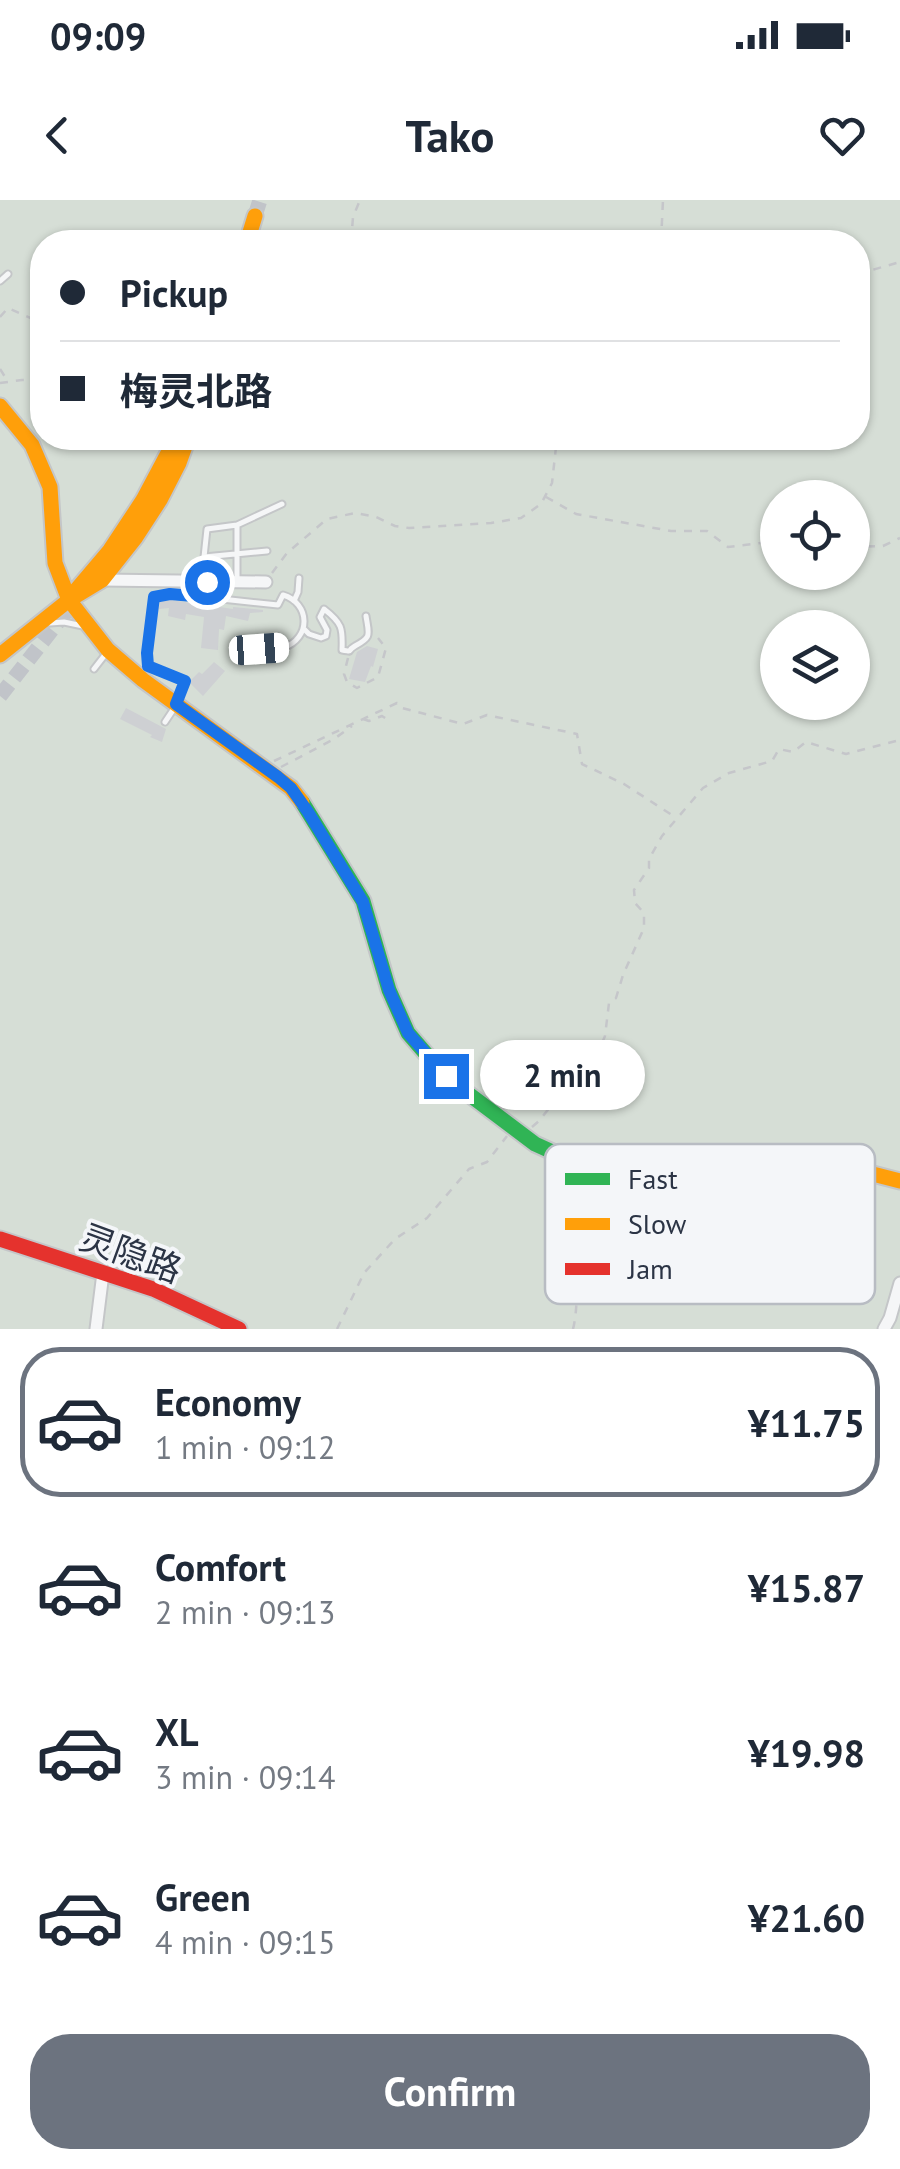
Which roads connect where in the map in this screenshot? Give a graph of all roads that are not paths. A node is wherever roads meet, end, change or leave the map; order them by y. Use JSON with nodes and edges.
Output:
{"nodes":[{"id":1,"x":256,"y":216,"type":"tunnel mouth"},
{"id":2,"x":252,"y":230,"type":"edge"},
{"id":3,"x":8,"y":274,"type":"dead end"},
{"id":4,"x":0,"y":281,"type":"edge"},
{"id":5,"x":0,"y":406,"type":"edge"},
{"id":6,"x":30,"y":443,"type":"edge"},
{"id":7,"x":34,"y":450,"type":"edge"},
{"id":8,"x":174,"y":450,"type":"edge"},
{"id":9,"x":176,"y":450,"type":"edge"},
{"id":10,"x":180,"y":450,"type":"edge"},
{"id":11,"x":282,"y":504,"type":"dead end"},
{"id":12,"x":237,"y":524,"type":"junction"},
{"id":13,"x":124,"y":540,"type":"dead end"},
{"id":14,"x":267,"y":550,"type":"dead end"},
{"id":15,"x":238,"y":552,"type":"junction"},
{"id":16,"x":204,"y":557,"type":"junction"},
{"id":17,"x":299,"y":578,"type":"dead end"},
{"id":18,"x":102,"y":580,"type":"junction"},
{"id":19,"x":204,"y":582,"type":"junction"},
{"id":20,"x":236,"y":582,"type":"junction"},
{"id":21,"x":266,"y":582,"type":"road end"},
{"id":22,"x":204,"y":597,"type":"junction"},
{"id":23,"x":69,"y":600,"type":"junction"},
{"id":24,"x":294,"y":600,"type":"junction"},
{"id":25,"x":366,"y":616,"type":"dead end"},
{"id":26,"x":304,"y":628,"type":"junction"},
{"id":27,"x":25,"y":634,"type":"junction"},
{"id":28,"x":96,"y":634,"type":"junction"},
{"id":29,"x":108,"y":650,"type":"junction"},
{"id":30,"x":234,"y":651,"type":"dead end"},
{"id":31,"x":0,"y":655,"type":"edge"},
{"id":32,"x":94,"y":669,"type":"dead end"},
{"id":33,"x":176,"y":704,"type":"junction"},
{"id":34,"x":165,"y":722,"type":"dead end"},
{"id":35,"x":545,"y":1149,"type":"edge"},
{"id":36,"x":875,"y":1175,"type":"edge"},
{"id":37,"x":900,"y":1182,"type":"edge"},
{"id":38,"x":0,"y":1239,"type":"edge"},
{"id":39,"x":104,"y":1273,"type":"junction"},
{"id":40,"x":900,"y":1284,"type":"edge"},
{"id":41,"x":96,"y":1329,"type":"edge"},
{"id":42,"x":239,"y":1329,"type":"edge"},
{"id":43,"x":884,"y":1329,"type":"edge"}],
"edges":[{"from":1,"to":2,"type":"main road"},
{"from":3,"to":4,"type":"lane"},
{"from":5,"to":6,"type":"main road"},
{"from":7,"to":23,"type":"main road"},
{"from":8,"to":23,"type":"main road"},
{"from":9,"to":13,"type":"main road"},
{"from":10,"to":18,"type":"main road"},
{"from":11,"to":12,"type":"lane"},
{"from":12,"to":15,"type":"lane"},
{"from":12,"to":16,"type":"lane"},
{"from":14,"to":15,"type":"lane"},
{"from":15,"to":16,"type":"lane"},
{"from":15,"to":20,"type":"lane"},
{"from":16,"to":19,"type":"lane"},
{"from":17,"to":24,"type":"lane"},
{"from":18,"to":19,"type":"street"},
{"from":18,"to":23,"type":"main road"},
{"from":19,"to":20,"type":"street"},
{"from":19,"to":22,"type":"lane"},
{"from":20,"to":21,"type":"street"},
{"from":22,"to":24,"type":"lane"},
{"from":22,"to":33,"type":"lane"},
{"from":23,"to":27,"type":"main road"},
{"from":23,"to":28,"type":"main road"},
{"from":24,"to":26,"type":"lane"},
{"from":25,"to":26,"type":"lane"},
{"from":26,"to":30,"type":"lane"},
{"from":27,"to":28,"type":"lane"},
{"from":27,"to":31,"type":"main road"},
{"from":28,"to":29,"type":"main road"},
{"from":29,"to":32,"type":"lane"},
{"from":29,"to":33,"type":"main road"},
{"from":33,"to":34,"type":"lane"},
{"from":33,"to":35,"type":"main road"},
{"from":36,"to":37,"type":"main road"},
{"from":38,"to":39,"type":"main road","name":"灵隐路"},
{"from":39,"to":41,"type":"street"},
{"from":39,"to":42,"type":"main road","name":"灵隐路"},
{"from":40,"to":43,"type":"street"}]}
